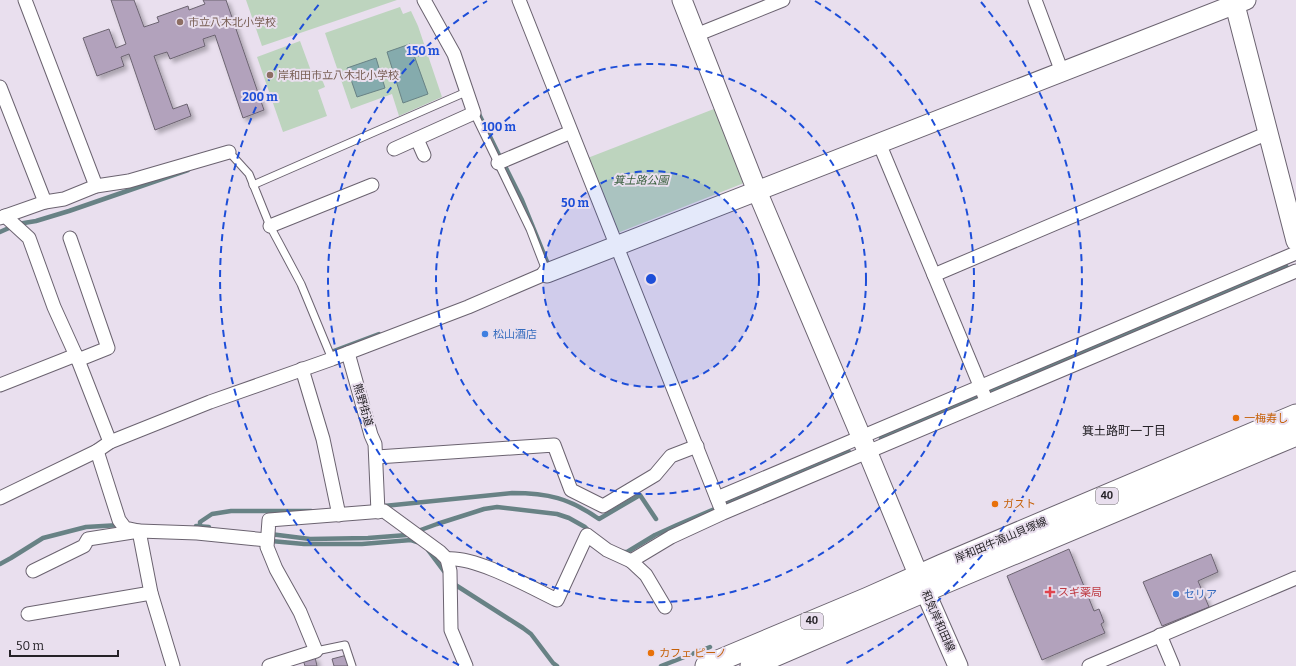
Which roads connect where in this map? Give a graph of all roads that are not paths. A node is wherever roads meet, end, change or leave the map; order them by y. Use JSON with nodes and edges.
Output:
{"nodes":[{"id":1,"x":25,"y":0,"type":"edge"},
{"id":2,"x":424,"y":0,"type":"edge"},
{"id":3,"x":518,"y":0,"type":"edge"},
{"id":4,"x":682,"y":0,"type":"edge"},
{"id":5,"x":783,"y":0,"type":"edge"},
{"id":6,"x":1035,"y":0,"type":"edge"},
{"id":7,"x":1240,"y":2,"type":"edge"},
{"id":8,"x":696,"y":35,"type":"junction"},
{"id":9,"x":1062,"y":72,"type":"junction"},
{"id":10,"x":0,"y":87,"type":"edge"},
{"id":11,"x":466,"y":92,"type":"junction"},
{"id":12,"x":474,"y":113,"type":"junction"},
{"id":13,"x":571,"y":132,"type":"junction"},
{"id":14,"x":1268,"y":133,"type":"junction"},
{"id":15,"x":417,"y":139,"type":"junction"},
{"id":16,"x":879,"y":143,"type":"junction"},
{"id":17,"x":394,"y":149,"type":"dead end"},
{"id":18,"x":229,"y":152,"type":"joint"},
{"id":19,"x":424,"y":155,"type":"dead end"},
{"id":20,"x":498,"y":163,"type":"junction"},
{"id":21,"x":253,"y":185,"type":"junction"},
{"id":22,"x":372,"y":185,"type":"dead end"},
{"id":23,"x":96,"y":186,"type":"junction"},
{"id":24,"x":757,"y":191,"type":"junction"},
{"id":25,"x":45,"y":202,"type":"junction"},
{"id":26,"x":2,"y":217,"type":"edge"},
{"id":27,"x":270,"y":226,"type":"junction"},
{"id":28,"x":70,"y":238,"type":"dead end"},
{"id":29,"x":1296,"y":241,"type":"edge"},
{"id":30,"x":617,"y":246,"type":"junction"},
{"id":31,"x":1296,"y":253,"type":"edge"},
{"id":32,"x":1296,"y":271,"type":"edge"},
{"id":33,"x":548,"y":273,"type":"junction"},
{"id":34,"x":934,"y":275,"type":"junction"},
{"id":35,"x":348,"y":353,"type":"junction"},
{"id":36,"x":76,"y":357,"type":"junction"},
{"id":37,"x":332,"y":359,"type":"junction"},
{"id":38,"x":302,"y":369,"type":"junction"},
{"id":39,"x":0,"y":385,"type":"edge"},
{"id":40,"x":984,"y":395,"type":"junction"},
{"id":41,"x":1296,"y":415,"type":"edge"},
{"id":42,"x":1296,"y":436,"type":"edge"},
{"id":43,"x":110,"y":442,"type":"junction"},
{"id":44,"x":865,"y":445,"type":"junction"},
{"id":45,"x":697,"y":446,"type":"junction"},
{"id":46,"x":97,"y":451,"type":"junction"},
{"id":47,"x":377,"y":458,"type":"junction"},
{"id":48,"x":0,"y":498,"type":"edge"},
{"id":49,"x":720,"y":506,"type":"junction"},
{"id":50,"x":378,"y":512,"type":"junction"},
{"id":51,"x":339,"y":515,"type":"junction"},
{"id":52,"x":139,"y":531,"type":"junction"},
{"id":53,"x":268,"y":536,"type":"junction"},
{"id":54,"x":447,"y":560,"type":"junction"},
{"id":55,"x":631,"y":561,"type":"junction"},
{"id":56,"x":33,"y":571,"type":"dead end"},
{"id":57,"x":1296,"y":578,"type":"edge"},
{"id":58,"x":922,"y":584,"type":"junction"},
{"id":59,"x":151,"y":593,"type":"junction"},
{"id":60,"x":665,"y":607,"type":"dead end"},
{"id":61,"x":28,"y":614,"type":"dead end"},
{"id":62,"x":1160,"y":635,"type":"junction"},
{"id":63,"x":316,"y":650,"type":"junction"},
{"id":64,"x":172,"y":666,"type":"edge"},
{"id":65,"x":269,"y":666,"type":"edge"},
{"id":66,"x":352,"y":666,"type":"edge"},
{"id":67,"x":466,"y":666,"type":"edge"},
{"id":68,"x":706,"y":666,"type":"edge"},
{"id":69,"x":751,"y":666,"type":"edge"},
{"id":70,"x":958,"y":666,"type":"edge"},
{"id":71,"x":1089,"y":666,"type":"edge"},
{"id":72,"x":1173,"y":666,"type":"edge"}],
"edges":[{"from":1,"to":23,"type":"street"},
{"from":2,"to":11,"type":"street"},
{"from":3,"to":13,"type":"street"},
{"from":4,"to":8,"type":"street","name":"和気岸和田線"},
{"from":5,"to":8,"type":"street"},
{"from":6,"to":9,"type":"street"},
{"from":7,"to":9,"type":"street"},
{"from":7,"to":14,"type":"street"},
{"from":8,"to":24,"type":"street","name":"和気岸和田線"},
{"from":9,"to":16,"type":"street"},
{"from":10,"to":25,"type":"street"},
{"from":11,"to":12,"type":"street"},
{"from":11,"to":21,"type":"lane"},
{"from":12,"to":15,"type":"street"},
{"from":12,"to":20,"type":"lane"},
{"from":13,"to":20,"type":"street"},
{"from":13,"to":30,"type":"street"},
{"from":14,"to":29,"type":"street"},
{"from":14,"to":34,"type":"street"},
{"from":15,"to":17,"type":"street"},
{"from":15,"to":19,"type":"street"},
{"from":16,"to":24,"type":"street"},
{"from":16,"to":34,"type":"street"},
{"from":18,"to":21,"type":"lane"},
{"from":18,"to":23,"type":"street"},
{"from":20,"to":33,"type":"lane"},
{"from":21,"to":27,"type":"lane"},
{"from":22,"to":27,"type":"street"},
{"from":23,"to":25,"type":"street"},
{"from":24,"to":30,"type":"street"},
{"from":24,"to":44,"type":"street","name":"和気岸和田線"},
{"from":25,"to":26,"type":"street"},
{"from":26,"to":36,"type":"street"},
{"from":27,"to":37,"type":"lane"},
{"from":28,"to":36,"type":"street"},
{"from":30,"to":33,"type":"street"},
{"from":30,"to":45,"type":"street"},
{"from":31,"to":40,"type":"street"},
{"from":32,"to":40,"type":"street"},
{"from":33,"to":35,"type":"street"},
{"from":34,"to":40,"type":"street"},
{"from":35,"to":37,"type":"street"},
{"from":35,"to":47,"type":"street","name":"熊野街道"},
{"from":36,"to":39,"type":"street"},
{"from":36,"to":43,"type":"street"},
{"from":37,"to":38,"type":"street"},
{"from":38,"to":43,"type":"street"},
{"from":38,"to":51,"type":"street"},
{"from":40,"to":44,"type":"street"},
{"from":41,"to":58,"type":"main road","name":"岸和田牛滝山貝塚線","number":"40"},
{"from":42,"to":58,"type":"main road","name":"岸和田牛滝山貝塚線","number":"40"},
{"from":43,"to":46,"type":"street"},
{"from":44,"to":49,"type":"street"},
{"from":44,"to":58,"type":"street","name":"和気岸和田線"},
{"from":45,"to":47,"type":"street"},
{"from":45,"to":49,"type":"street"},
{"from":46,"to":48,"type":"street"},
{"from":46,"to":52,"type":"street"},
{"from":47,"to":50,"type":"street","name":"熊野街道"},
{"from":49,"to":55,"type":"street"},
{"from":50,"to":51,"type":"street"},
{"from":50,"to":54,"type":"street"},
{"from":51,"to":53,"type":"street"},
{"from":52,"to":53,"type":"street"},
{"from":52,"to":56,"type":"street"},
{"from":52,"to":59,"type":"street"},
{"from":53,"to":63,"type":"street"},
{"from":54,"to":55,"type":"street"},
{"from":54,"to":67,"type":"street"},
{"from":55,"to":60,"type":"street"},
{"from":57,"to":62,"type":"street"},
{"from":58,"to":68,"type":"main road","name":"岸和田牛滝山貝塚線","number":"40"},
{"from":58,"to":69,"type":"main road","name":"岸和田牛滝山貝塚線","number":"40"},
{"from":58,"to":70,"type":"street","name":"和気岸和田線"},
{"from":59,"to":61,"type":"street"},
{"from":59,"to":64,"type":"street"},
{"from":62,"to":71,"type":"street"},
{"from":62,"to":72,"type":"street"},
{"from":63,"to":65,"type":"street"},
{"from":63,"to":66,"type":"lane"}]}
